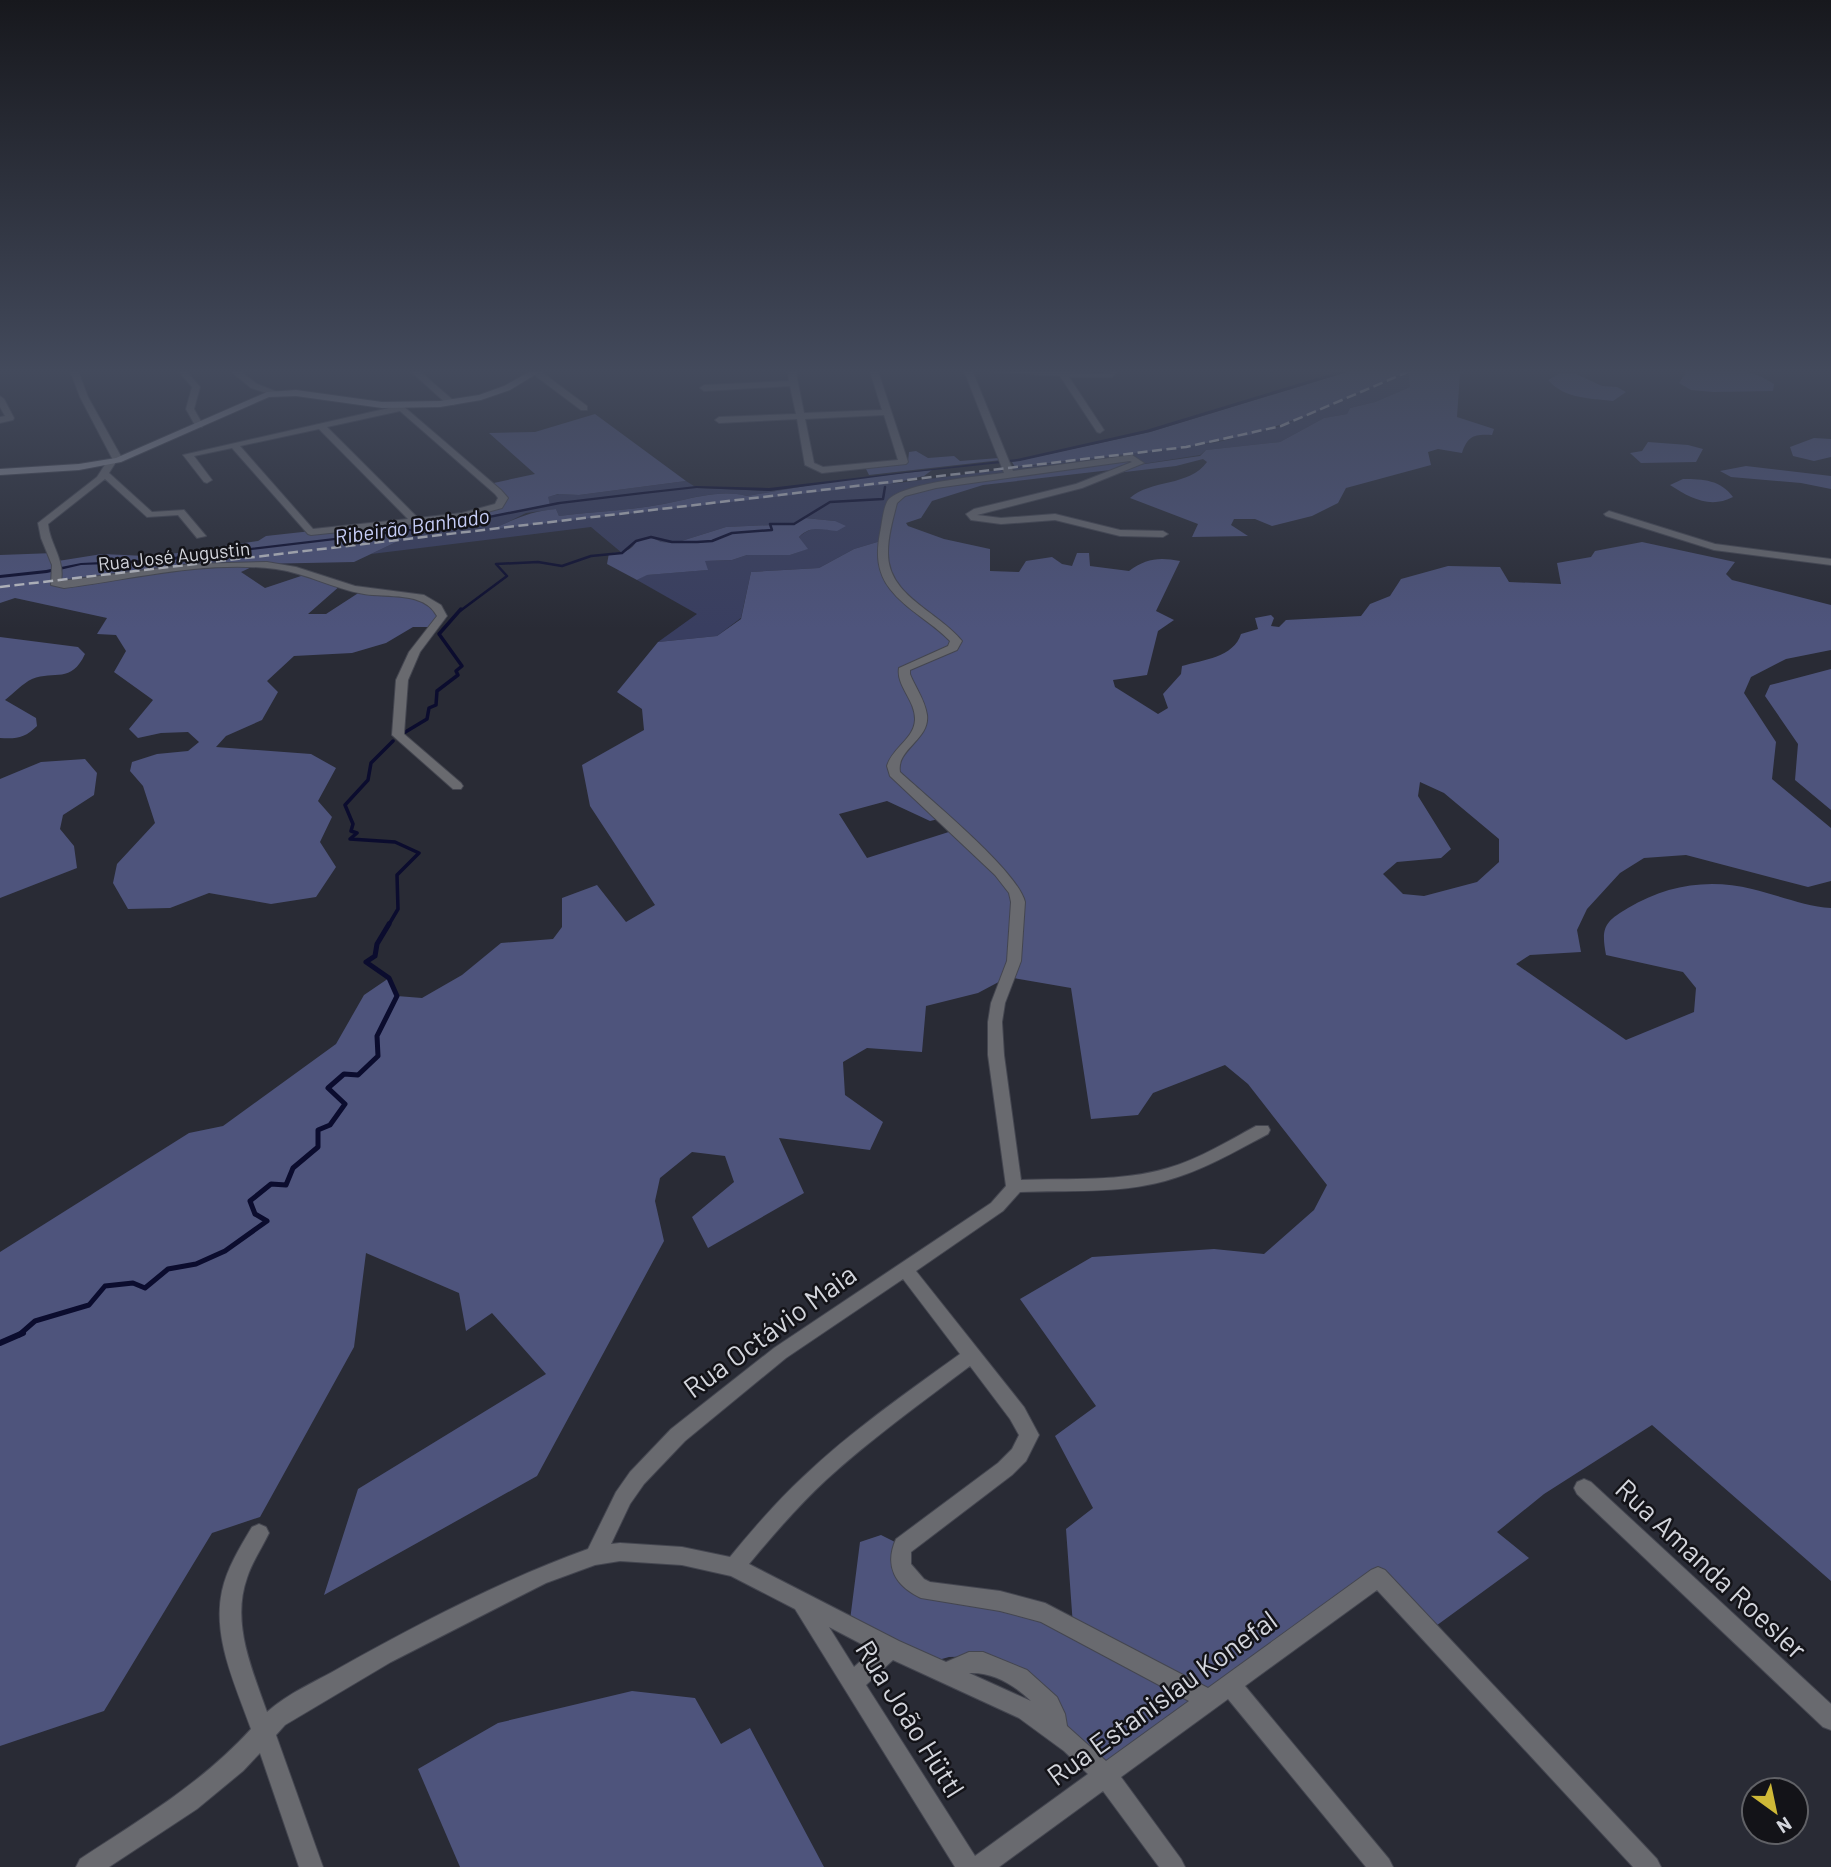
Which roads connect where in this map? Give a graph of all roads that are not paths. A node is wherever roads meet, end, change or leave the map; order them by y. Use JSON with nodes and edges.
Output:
{"nodes":[{"id":1,"x":112,"y":455,"type":"edge"},
{"id":2,"x":129,"y":455,"type":"edge"},
{"id":3,"x":188,"y":455,"type":"edge"},
{"id":4,"x":243,"y":455,"type":"edge"},
{"id":5,"x":350,"y":455,"type":"edge"},
{"id":6,"x":457,"y":455,"type":"edge"},
{"id":7,"x":808,"y":455,"type":"edge"},
{"id":8,"x":901,"y":455,"type":"edge"},
{"id":9,"x":1002,"y":455,"type":"edge"},
{"id":10,"x":115,"y":461,"type":"junction"},
{"id":11,"x":1006,"y":466,"type":"junction"},
{"id":12,"x":0,"y":472,"type":"edge"},
{"id":13,"x":105,"y":474,"type":"junction"},
{"id":14,"x":207,"y":480,"type":"dead end"},
{"id":15,"x":1609,"y":514,"type":"dead end"},
{"id":16,"x":417,"y":522,"type":"junction"},
{"id":17,"x":1163,"y":534,"type":"dead end"},
{"id":18,"x":201,"y":536,"type":"dead end"},
{"id":19,"x":1831,"y":562,"type":"edge"},
{"id":20,"x":457,"y":786,"type":"dead end"},
{"id":21,"x":1262,"y":1130,"type":"dead end"},
{"id":22,"x":1014,"y":1186,"type":"junction"},
{"id":23,"x":904,"y":1268,"type":"junction"},
{"id":24,"x":972,"y":1355,"type":"junction"},
{"id":25,"x":1584,"y":1488,"type":"dead end"},
{"id":26,"x":260,"y":1533,"type":"dead end"},
{"id":27,"x":595,"y":1556,"type":"junction"},
{"id":28,"x":734,"y":1567,"type":"junction"},
{"id":29,"x":802,"y":1603,"type":"junction"},
{"id":30,"x":891,"y":1648,"type":"junction"},
{"id":31,"x":852,"y":1683,"type":"junction"},
{"id":32,"x":1230,"y":1685,"type":"junction"},
{"id":33,"x":1209,"y":1700,"type":"junction"},
{"id":34,"x":1831,"y":1719,"type":"edge"},
{"id":35,"x":264,"y":1732,"type":"junction"},
{"id":36,"x":1106,"y":1776,"type":"junction"},
{"id":37,"x":88,"y":1867,"type":"edge"},
{"id":38,"x":311,"y":1867,"type":"edge"},
{"id":39,"x":968,"y":1867,"type":"edge"},
{"id":40,"x":979,"y":1867,"type":"edge"},
{"id":41,"x":1173,"y":1867,"type":"edge"},
{"id":42,"x":1381,"y":1867,"type":"edge"},
{"id":43,"x":1649,"y":1867,"type":"edge"}],
"edges":[{"from":1,"to":10,"type":"street"},
{"from":2,"to":10,"type":"street"},
{"from":3,"to":14,"type":"street"},
{"from":4,"to":16,"type":"street"},
{"from":5,"to":16,"type":"street"},
{"from":6,"to":16,"type":"street"},
{"from":7,"to":8,"type":"street"},
{"from":9,"to":11,"type":"street"},
{"from":10,"to":12,"type":"street"},
{"from":10,"to":13,"type":"street","name":"Rua José Augustin"},
{"from":11,"to":17,"type":"street"},
{"from":11,"to":22,"type":"street"},
{"from":13,"to":18,"type":"street"},
{"from":13,"to":20,"type":"street","name":"Rua José Augustin"},
{"from":15,"to":19,"type":"street"},
{"from":21,"to":22,"type":"street"},
{"from":22,"to":23,"type":"street","name":"Rua Octávio Maia"},
{"from":23,"to":24,"type":"street"},
{"from":23,"to":27,"type":"street","name":"Rua Octávio Maia"},
{"from":24,"to":28,"type":"street"},
{"from":24,"to":33,"type":"street"},
{"from":25,"to":34,"type":"street","name":"Rua Amanda Roesler"},
{"from":26,"to":35,"type":"street"},
{"from":27,"to":28,"type":"street"},
{"from":27,"to":35,"type":"street"},
{"from":28,"to":29,"type":"street"},
{"from":29,"to":30,"type":"street"},
{"from":29,"to":31,"type":"street","name":"Rua João Hüttl"},
{"from":30,"to":31,"type":"street"},
{"from":30,"to":36,"type":"street"},
{"from":31,"to":39,"type":"street","name":"Rua João Hüttl"},
{"from":32,"to":33,"type":"street","name":"Rua Estanislau Konefal"},
{"from":32,"to":42,"type":"street"},
{"from":32,"to":43,"type":"street","name":"Rua Estanislau Konefal"},
{"from":33,"to":36,"type":"street","name":"Rua Estanislau Konefal"},
{"from":35,"to":37,"type":"street"},
{"from":35,"to":38,"type":"street"},
{"from":36,"to":40,"type":"street","name":"Rua Estanislau Konefal"},
{"from":36,"to":41,"type":"street"}]}
